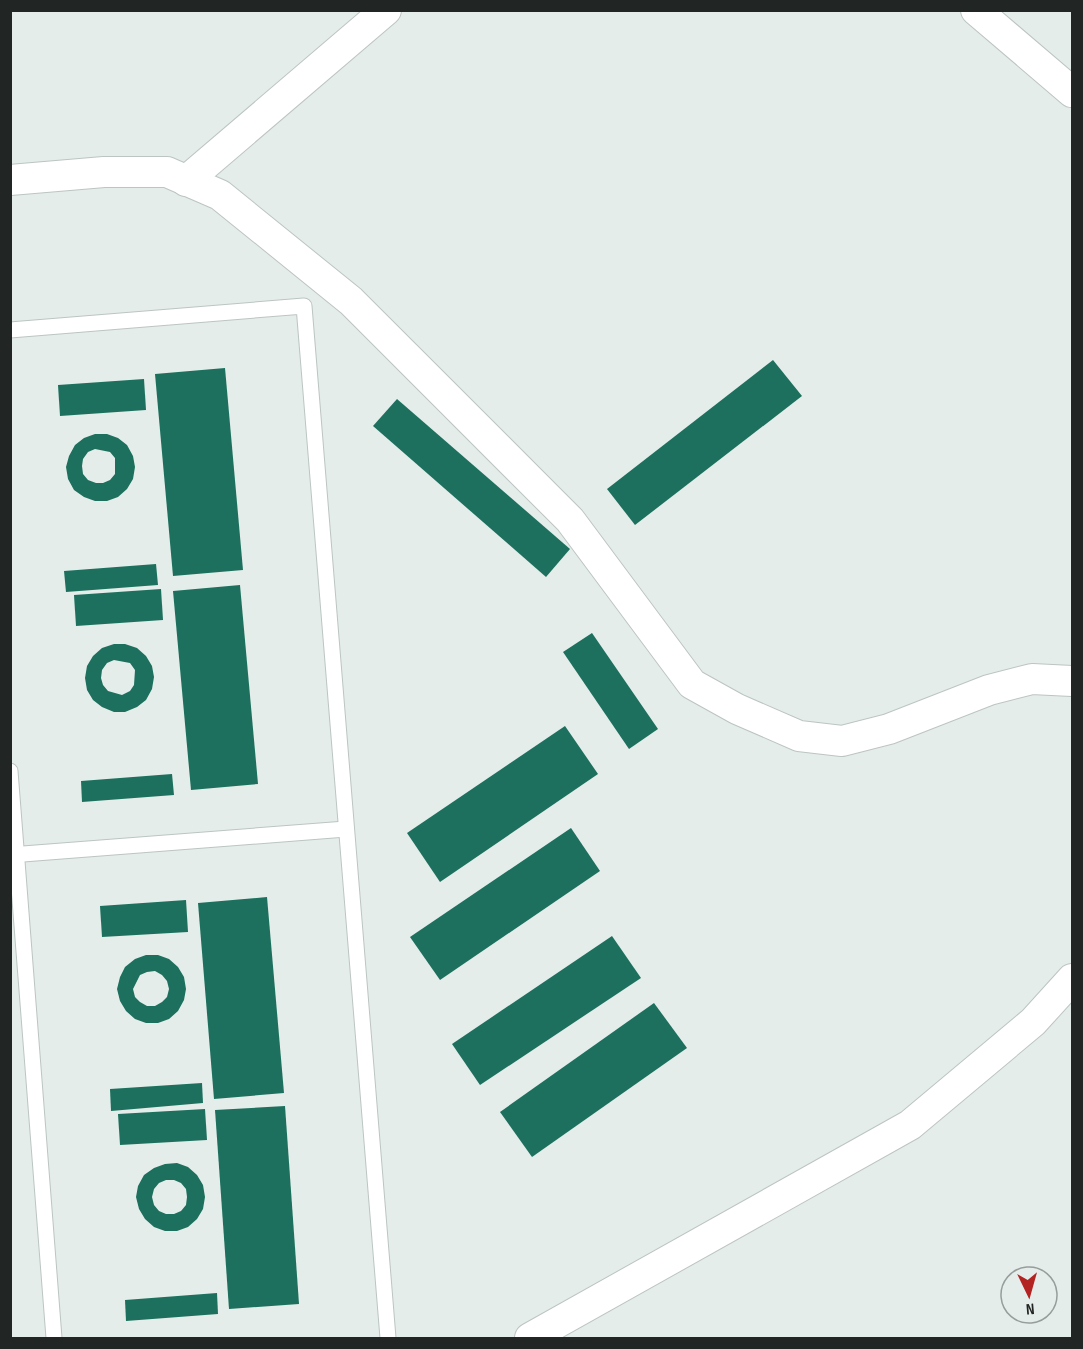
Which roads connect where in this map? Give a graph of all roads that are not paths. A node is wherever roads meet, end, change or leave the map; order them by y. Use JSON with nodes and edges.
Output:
{"nodes":[{"id":1,"x":386,"y":10,"type":"edge"},
{"id":2,"x":976,"y":10,"type":"edge"},
{"id":3,"x":1072,"y":92,"type":"edge"},
{"id":4,"x":10,"y":180,"type":"edge"},
{"id":5,"x":186,"y":181,"type":"junction"},
{"id":6,"x":10,"y":330,"type":"edge"},
{"id":7,"x":1072,"y":681,"type":"edge"},
{"id":8,"x":10,"y":771,"type":"edge"},
{"id":9,"x":346,"y":829,"type":"junction"},
{"id":10,"x":14,"y":854,"type":"edge"},
{"id":11,"x":1072,"y":979,"type":"edge"},
{"id":12,"x":54,"y":1338,"type":"edge"},
{"id":13,"x":388,"y":1338,"type":"edge"},
{"id":14,"x":530,"y":1338,"type":"edge"}],
"edges":[{"from":1,"to":5,"type":"street"},
{"from":2,"to":3,"type":"street"},
{"from":4,"to":5,"type":"street"},
{"from":5,"to":7,"type":"street"},
{"from":6,"to":9,"type":"lane"},
{"from":8,"to":10,"type":"lane"},
{"from":9,"to":10,"type":"lane"},
{"from":9,"to":13,"type":"lane"},
{"from":10,"to":12,"type":"lane"},
{"from":11,"to":14,"type":"street"}]}
